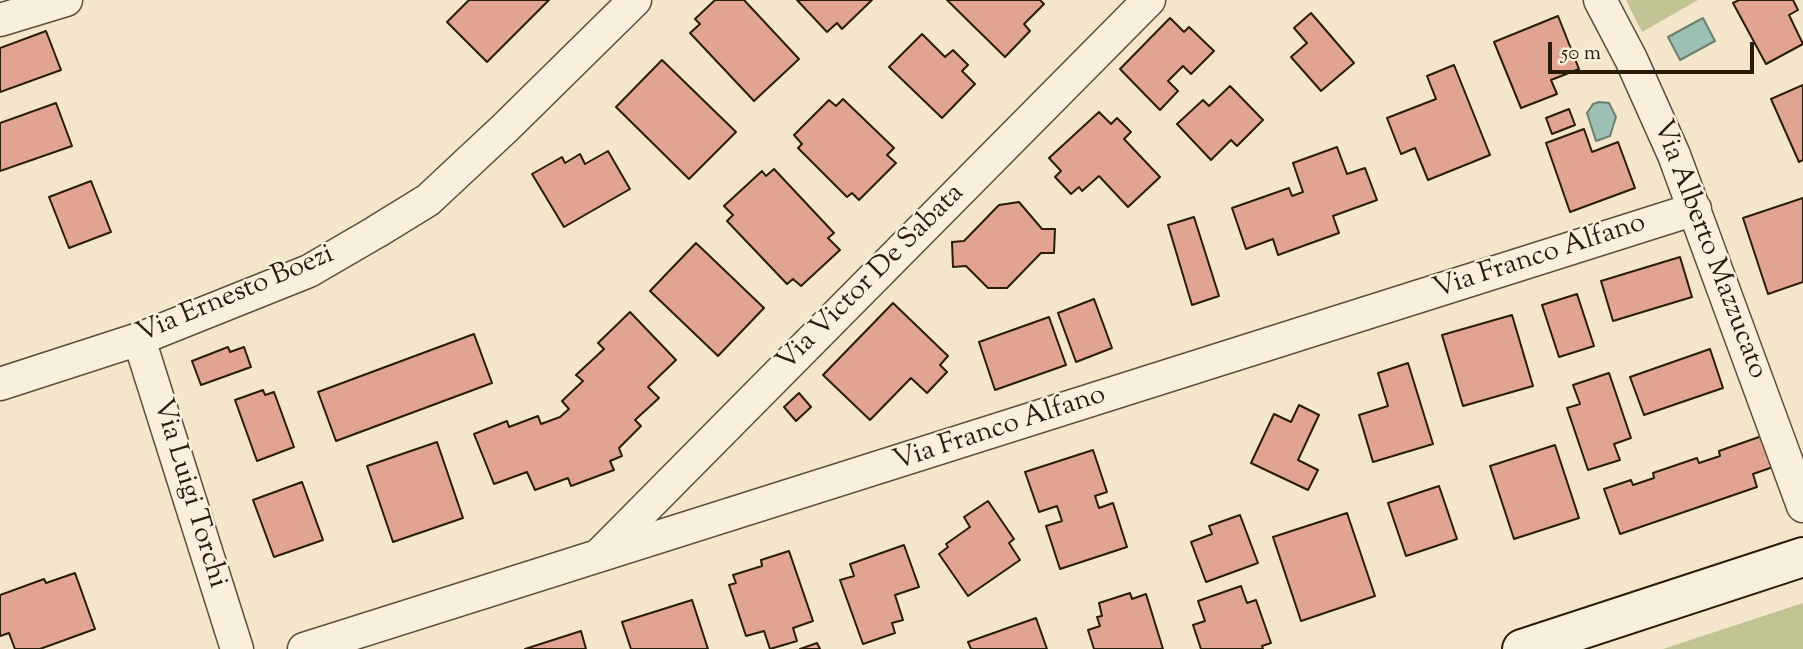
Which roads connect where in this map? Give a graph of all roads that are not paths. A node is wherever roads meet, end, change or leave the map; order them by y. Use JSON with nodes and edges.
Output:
{"nodes":[{"id":1,"x":66,"y":0,"type":"edge"},
{"id":2,"x":635,"y":0,"type":"edge"},
{"id":3,"x":1149,"y":0,"type":"edge"},
{"id":4,"x":1600,"y":0,"type":"edge"},
{"id":5,"x":0,"y":20,"type":"edge"},
{"id":6,"x":1695,"y":209,"type":"junction"},
{"id":7,"x":139,"y":339,"type":"junction"},
{"id":8,"x":0,"y":384,"type":"edge"},
{"id":9,"x":1803,"y":506,"type":"edge"},
{"id":10,"x":1803,"y":557,"type":"edge"},
{"id":11,"x":596,"y":558,"type":"junction"},
{"id":12,"x":237,"y":649,"type":"edge"},
{"id":13,"x":304,"y":649,"type":"edge"},
{"id":14,"x":1522,"y":649,"type":"edge"}],
"edges":[{"from":1,"to":5,"type":"street"},
{"from":2,"to":7,"type":"street","name":"Via Ernesto Boezi"},
{"from":3,"to":11,"type":"street","name":"Via Victor De Sabata"},
{"from":4,"to":6,"type":"street","name":"Via Alberto Mazzucato"},
{"from":6,"to":9,"type":"street","name":"Via Alberto Mazzucato"},
{"from":6,"to":11,"type":"street","name":"Via Franco Alfano"},
{"from":7,"to":8,"type":"street","name":"Via Ernesto Boezi"},
{"from":7,"to":12,"type":"street","name":"Via Luigi Torchi"},
{"from":10,"to":14,"type":"street"},
{"from":11,"to":13,"type":"street","name":"Via Franco Alfano"}]}
